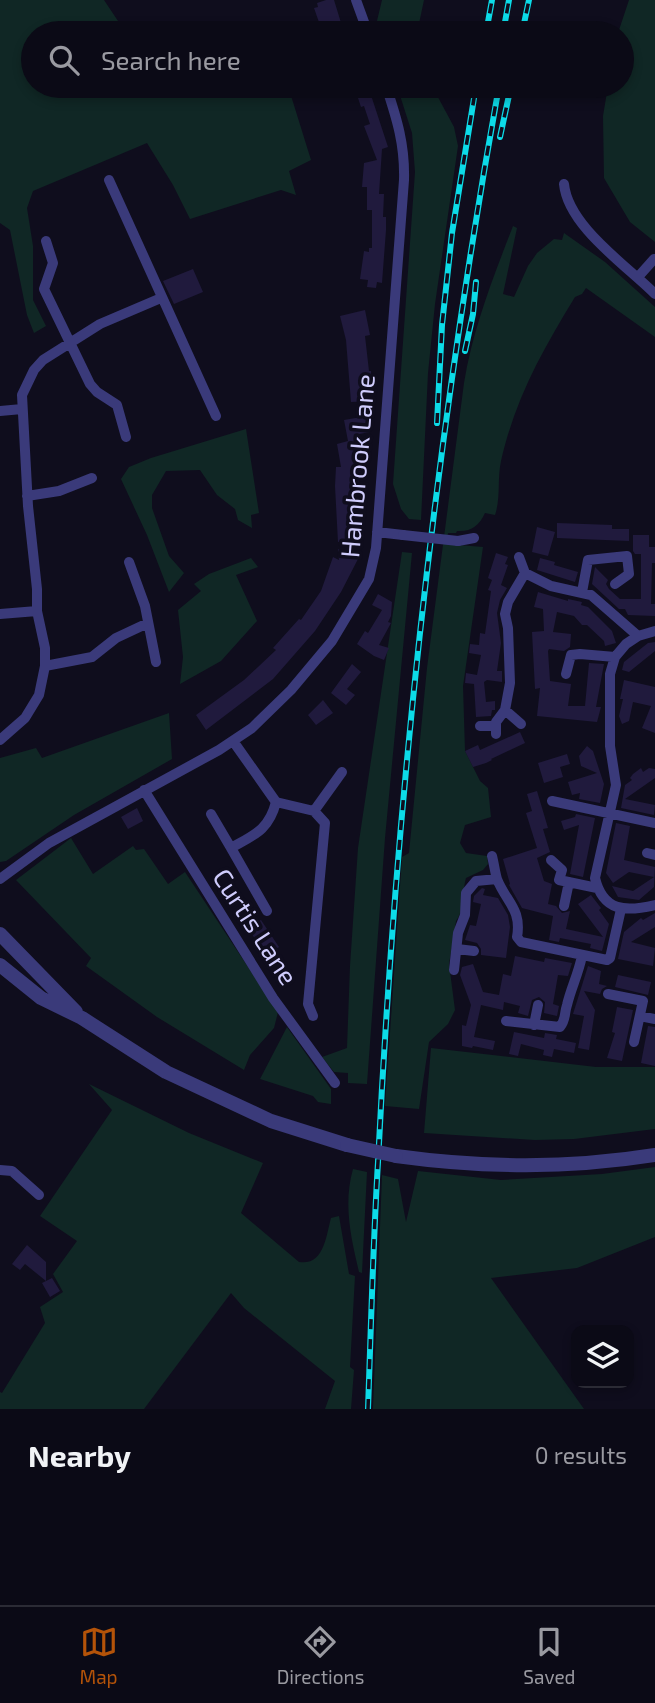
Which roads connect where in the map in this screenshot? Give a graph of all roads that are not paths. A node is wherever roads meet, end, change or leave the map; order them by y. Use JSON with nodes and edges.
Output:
{"nodes":[{"id":1,"x":356,"y":0,"type":"edge"},
{"id":2,"x":364,"y":21,"type":"edge"},
{"id":3,"x":390,"y":98,"type":"edge"},
{"id":4,"x":109,"y":180,"type":"dead end"},
{"id":5,"x":564,"y":184,"type":"dead end"},
{"id":6,"x":46,"y":242,"type":"dead end"},
{"id":7,"x":654,"y":259,"type":"edge"},
{"id":8,"x":638,"y":277,"type":"junction"},
{"id":9,"x":655,"y":293,"type":"edge"},
{"id":10,"x":161,"y":298,"type":"junction"},
{"id":11,"x":69,"y":344,"type":"junction"},
{"id":12,"x":22,"y":409,"type":"junction"},
{"id":13,"x":0,"y":411,"type":"edge"},
{"id":14,"x":216,"y":416,"type":"dead end"},
{"id":15,"x":125,"y":437,"type":"dead end"},
{"id":16,"x":92,"y":478,"type":"dead end"},
{"id":17,"x":27,"y":496,"type":"junction"},
{"id":18,"x":377,"y":532,"type":"junction"},
{"id":19,"x":474,"y":538,"type":"dead end"},
{"id":20,"x":519,"y":557,"type":"dead end"},
{"id":21,"x":130,"y":562,"type":"dead end"},
{"id":22,"x":525,"y":573,"type":"junction"},
{"id":23,"x":615,"y":584,"type":"dead end"},
{"id":24,"x":582,"y":592,"type":"junction"},
{"id":25,"x":37,"y":611,"type":"junction"},
{"id":26,"x":0,"y":614,"type":"edge"},
{"id":27,"x":148,"y":623,"type":"junction"},
{"id":28,"x":655,"y":631,"type":"edge"},
{"id":29,"x":638,"y":636,"type":"junction"},
{"id":30,"x":615,"y":657,"type":"junction"},
{"id":31,"x":156,"y":662,"type":"dead end"},
{"id":32,"x":45,"y":666,"type":"junction"},
{"id":33,"x":566,"y":674,"type":"dead end"},
{"id":34,"x":505,"y":710,"type":"junction"},
{"id":35,"x":521,"y":724,"type":"dead end"},
{"id":36,"x":480,"y":726,"type":"dead end"},
{"id":37,"x":0,"y":740,"type":"edge"},
{"id":38,"x":233,"y":741,"type":"junction"},
{"id":39,"x":342,"y":772,"type":"dead end"},
{"id":40,"x":144,"y":790,"type":"junction"},
{"id":41,"x":552,"y":801,"type":"dead end"},
{"id":42,"x":276,"y":802,"type":"junction"},
{"id":43,"x":314,"y":811,"type":"junction"},
{"id":44,"x":211,"y":814,"type":"dead end"},
{"id":45,"x":608,"y":814,"type":"junction"},
{"id":46,"x":655,"y":823,"type":"edge"},
{"id":47,"x":231,"y":848,"type":"junction"},
{"id":48,"x":492,"y":856,"type":"dead end"},
{"id":49,"x":551,"y":860,"type":"dead end"},
{"id":50,"x":0,"y":879,"type":"edge"},
{"id":51,"x":497,"y":879,"type":"junction"},
{"id":52,"x":569,"y":882,"type":"junction"},
{"id":53,"x":597,"y":888,"type":"junction"},
{"id":54,"x":655,"y":905,"type":"edge"},
{"id":55,"x":564,"y":906,"type":"dead end"},
{"id":56,"x":621,"y":909,"type":"junction"},
{"id":57,"x":267,"y":911,"type":"dead end"},
{"id":58,"x":0,"y":934,"type":"edge"},
{"id":59,"x":457,"y":949,"type":"junction"},
{"id":60,"x":474,"y":951,"type":"dead end"},
{"id":61,"x":582,"y":956,"type":"junction"},
{"id":62,"x":0,"y":965,"type":"edge"},
{"id":63,"x":454,"y":970,"type":"dead end"},
{"id":64,"x":608,"y":994,"type":"dead end"},
{"id":65,"x":538,"y":1005,"type":"dead end"},
{"id":66,"x":313,"y":1016,"type":"dead end"},
{"id":67,"x":640,"y":1016,"type":"junction"},
{"id":68,"x":82,"y":1018,"type":"junction"},
{"id":69,"x":655,"y":1019,"type":"edge"},
{"id":70,"x":506,"y":1021,"type":"dead end"},
{"id":71,"x":534,"y":1025,"type":"junction"},
{"id":72,"x":634,"y":1042,"type":"dead end"},
{"id":73,"x":335,"y":1083,"type":"dead end"},
{"id":74,"x":655,"y":1155,"type":"edge"},
{"id":75,"x":0,"y":1170,"type":"edge"},
{"id":76,"x":39,"y":1195,"type":"dead end"}],
"edges":[{"from":1,"to":2,"type":"street"},
{"from":3,"to":18,"type":"street","name":"Hambrook Lane"},
{"from":4,"to":10,"type":"street"},
{"from":5,"to":8,"type":"street"},
{"from":6,"to":11,"type":"street"},
{"from":7,"to":8,"type":"street"},
{"from":8,"to":9,"type":"street"},
{"from":10,"to":11,"type":"street"},
{"from":10,"to":14,"type":"street"},
{"from":11,"to":12,"type":"street"},
{"from":11,"to":15,"type":"street"},
{"from":12,"to":13,"type":"street"},
{"from":12,"to":17,"type":"street"},
{"from":16,"to":17,"type":"street"},
{"from":17,"to":25,"type":"street"},
{"from":18,"to":19,"type":"street","bridge":true},
{"from":18,"to":38,"type":"street","name":"Hambrook Lane"},
{"from":20,"to":22,"type":"street"},
{"from":21,"to":27,"type":"street"},
{"from":22,"to":24,"type":"street"},
{"from":22,"to":34,"type":"street"},
{"from":23,"to":24,"type":"street"},
{"from":24,"to":29,"type":"street"},
{"from":25,"to":26,"type":"street"},
{"from":25,"to":32,"type":"street"},
{"from":27,"to":31,"type":"street"},
{"from":27,"to":32,"type":"street"},
{"from":28,"to":29,"type":"street"},
{"from":29,"to":30,"type":"street"},
{"from":30,"to":33,"type":"street"},
{"from":30,"to":45,"type":"street"},
{"from":32,"to":37,"type":"street"},
{"from":34,"to":35,"type":"street"},
{"from":34,"to":36,"type":"street"},
{"from":38,"to":40,"type":"street","name":"Hambrook Lane"},
{"from":38,"to":42,"type":"street"},
{"from":39,"to":43,"type":"street"},
{"from":40,"to":50,"type":"street","name":"Hambrook Lane"},
{"from":40,"to":73,"type":"street","name":"Curtis Lane"},
{"from":41,"to":45,"type":"street"},
{"from":42,"to":43,"type":"street"},
{"from":42,"to":47,"type":"street"},
{"from":43,"to":66,"type":"street"},
{"from":44,"to":47,"type":"street"},
{"from":45,"to":46,"type":"street"},
{"from":45,"to":53,"type":"street"},
{"from":47,"to":57,"type":"street"},
{"from":48,"to":51,"type":"street"},
{"from":49,"to":52,"type":"street"},
{"from":51,"to":59,"type":"street"},
{"from":51,"to":61,"type":"street"},
{"from":52,"to":53,"type":"street"},
{"from":52,"to":55,"type":"street"},
{"from":53,"to":56,"type":"street"},
{"from":54,"to":56,"type":"street"},
{"from":56,"to":61,"type":"street"},
{"from":58,"to":68,"type":"street"},
{"from":59,"to":60,"type":"street"},
{"from":59,"to":63,"type":"street"},
{"from":61,"to":71,"type":"street"},
{"from":62,"to":68,"type":"street"},
{"from":64,"to":67,"type":"street"},
{"from":65,"to":71,"type":"street"},
{"from":67,"to":69,"type":"street"},
{"from":67,"to":72,"type":"street"},
{"from":68,"to":74,"type":"street","bridge":true},
{"from":70,"to":71,"type":"street"},
{"from":75,"to":76,"type":"street"}]}
